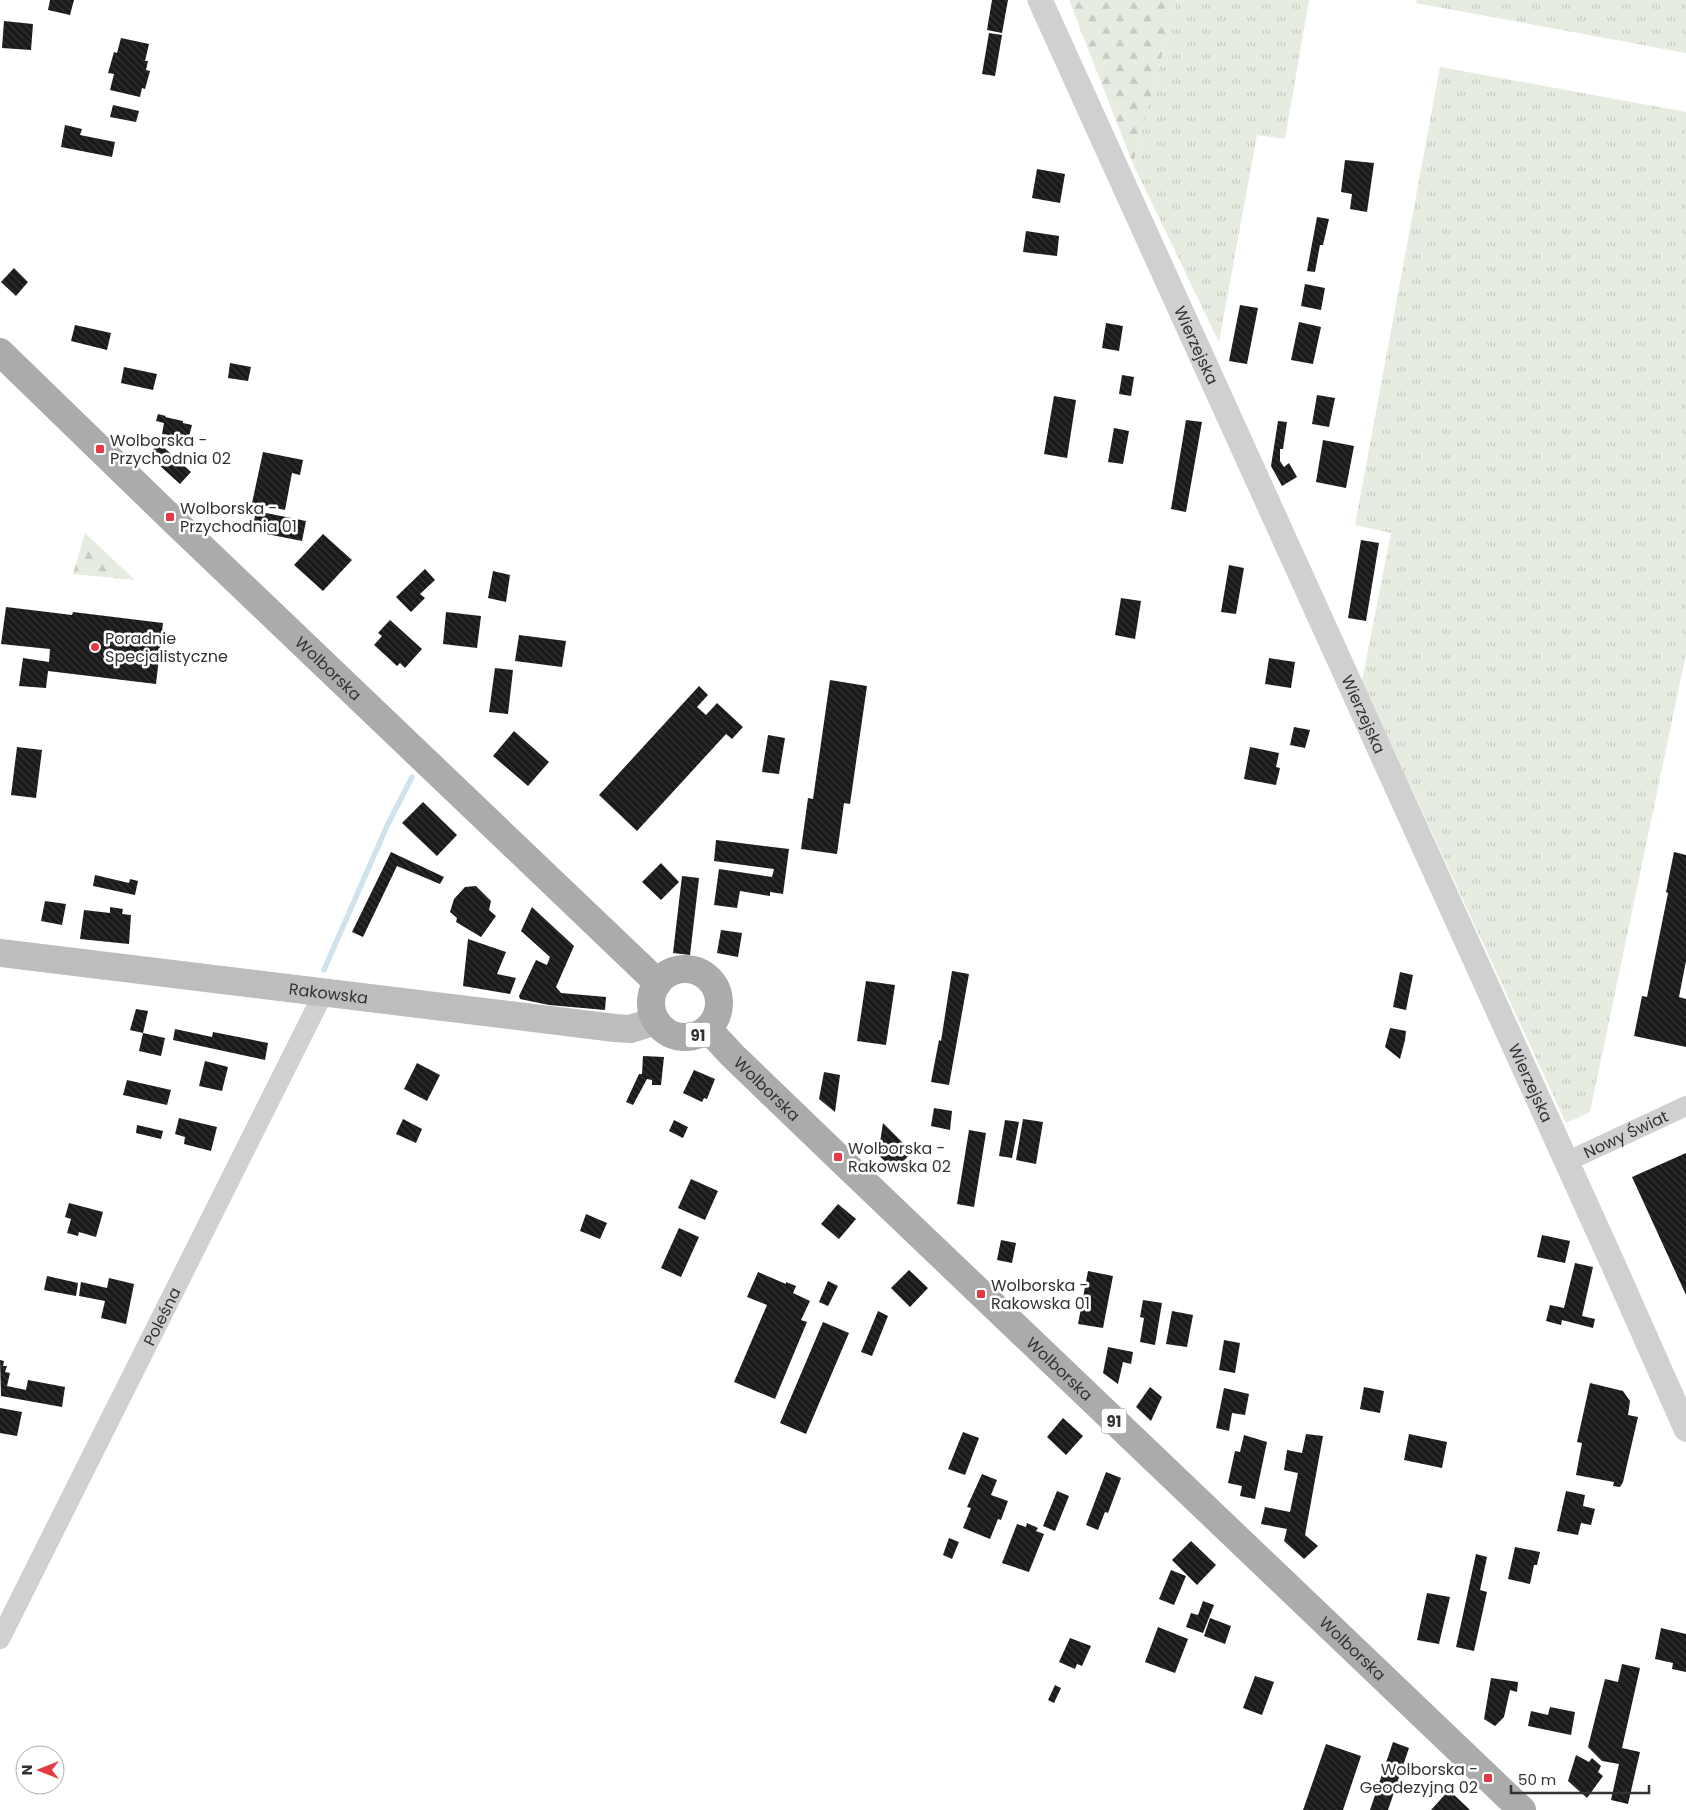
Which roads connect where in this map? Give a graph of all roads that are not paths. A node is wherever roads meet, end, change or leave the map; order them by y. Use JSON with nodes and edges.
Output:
{"nodes":[{"id":1,"x":1040,"y":0,"type":"edge"},
{"id":2,"x":0,"y":352,"type":"edge"},
{"id":3,"x":0,"y":953,"type":"edge"},
{"id":4,"x":658,"y":983,"type":"junction"},
{"id":5,"x":324,"y":992,"type":"junction"},
{"id":6,"x":656,"y":1021,"type":"junction"},
{"id":7,"x":708,"y":1029,"type":"junction"},
{"id":8,"x":1686,"y":1106,"type":"edge"},
{"id":9,"x":1566,"y":1162,"type":"junction"},
{"id":10,"x":1686,"y":1429,"type":"edge"},
{"id":11,"x":0,"y":1639,"type":"edge"},
{"id":12,"x":1522,"y":1810,"type":"edge"}],
"edges":[{"from":1,"to":9,"type":"street","name":"Wierzejska"},
{"from":2,"to":4,"type":"main road","name":"Wolborska"},
{"from":3,"to":5,"type":"main road","name":"Rakowska"},
{"from":4,"to":6,"type":"main road"},
{"from":4,"to":7,"type":"main road","number":"91"},
{"from":5,"to":6,"type":"main road","name":"Rakowska"},
{"from":5,"to":11,"type":"street","name":"Poleśna"},
{"from":6,"to":7,"type":"main road","number":"91"},
{"from":7,"to":12,"type":"main road","name":"Wolborska","number":"91"},
{"from":8,"to":9,"type":"street","name":"Nowy Świat"},
{"from":9,"to":10,"type":"street","name":"Wierzejska"}]}
